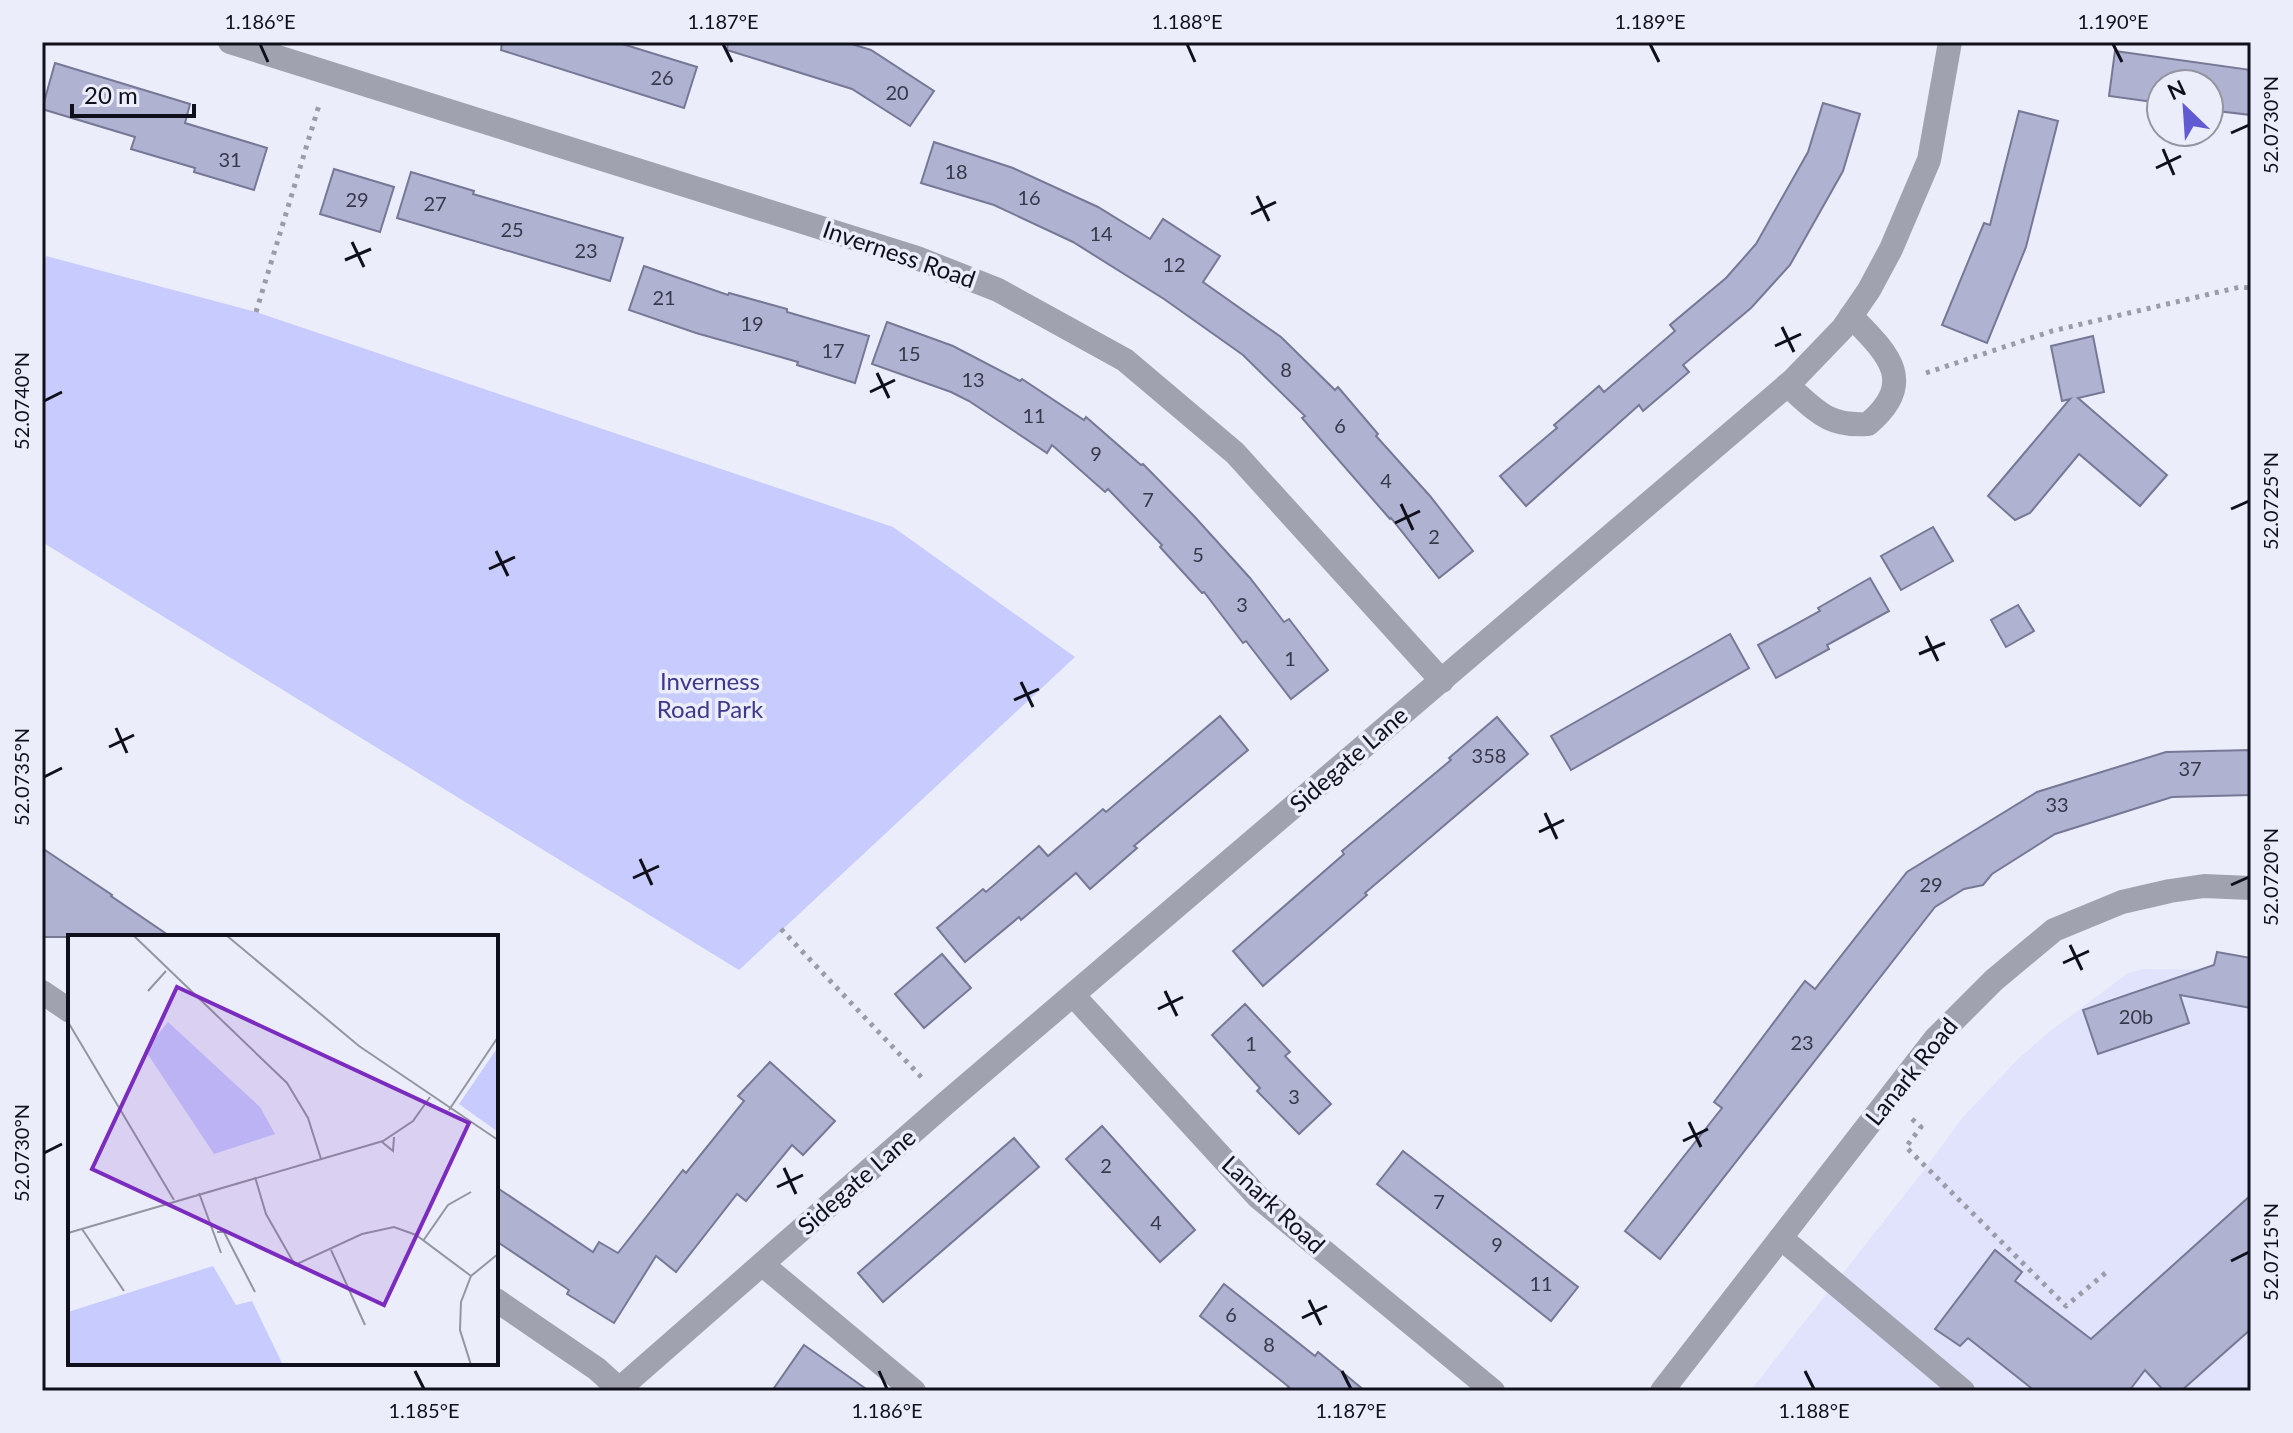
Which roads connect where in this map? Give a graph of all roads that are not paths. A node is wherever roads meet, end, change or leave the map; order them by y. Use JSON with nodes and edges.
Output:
{"nodes":[{"id":1,"x":230,"y":42,"type":"edge"},
{"id":2,"x":1950,"y":42,"type":"edge"},
{"id":3,"x":1851,"y":316,"type":"junction"},
{"id":4,"x":1787,"y":385,"type":"junction"},
{"id":5,"x":1442,"y":681,"type":"junction"},
{"id":6,"x":2251,"y":888,"type":"edge"},
{"id":7,"x":42,"y":992,"type":"edge"},
{"id":8,"x":1074,"y":996,"type":"junction"},
{"id":9,"x":68,"y":1010,"type":"edge"},
{"id":10,"x":1781,"y":1238,"type":"junction"},
{"id":11,"x":763,"y":1265,"type":"junction"},
{"id":12,"x":498,"y":1301,"type":"edge"},
{"id":13,"x":618,"y":1390,"type":"edge"},
{"id":14,"x":914,"y":1391,"type":"edge"},
{"id":15,"x":1493,"y":1391,"type":"edge"},
{"id":16,"x":1662,"y":1391,"type":"edge"},
{"id":17,"x":1963,"y":1391,"type":"edge"}],
"edges":[{"from":1,"to":5,"type":"street","name":"Inverness Road"},
{"from":2,"to":3,"type":"street","name":"Sidegate Lane"},
{"from":3,"to":4,"type":"street","name":"Sidegate Lane"},
{"from":3,"to":4,"type":"street"},
{"from":4,"to":5,"type":"street","name":"Sidegate Lane"},
{"from":5,"to":8,"type":"street","name":"Sidegate Lane"},
{"from":6,"to":10,"type":"street","name":"Lanark Road"},
{"from":7,"to":9,"type":"street"},
{"from":8,"to":11,"type":"street","name":"Sidegate Lane"},
{"from":8,"to":15,"type":"street","name":"Lanark Road"},
{"from":10,"to":16,"type":"street","name":"Lanark Road"},
{"from":10,"to":17,"type":"street"},
{"from":11,"to":13,"type":"street","name":"Sidegate Lane"},
{"from":11,"to":14,"type":"street"},
{"from":12,"to":13,"type":"street"}]}
